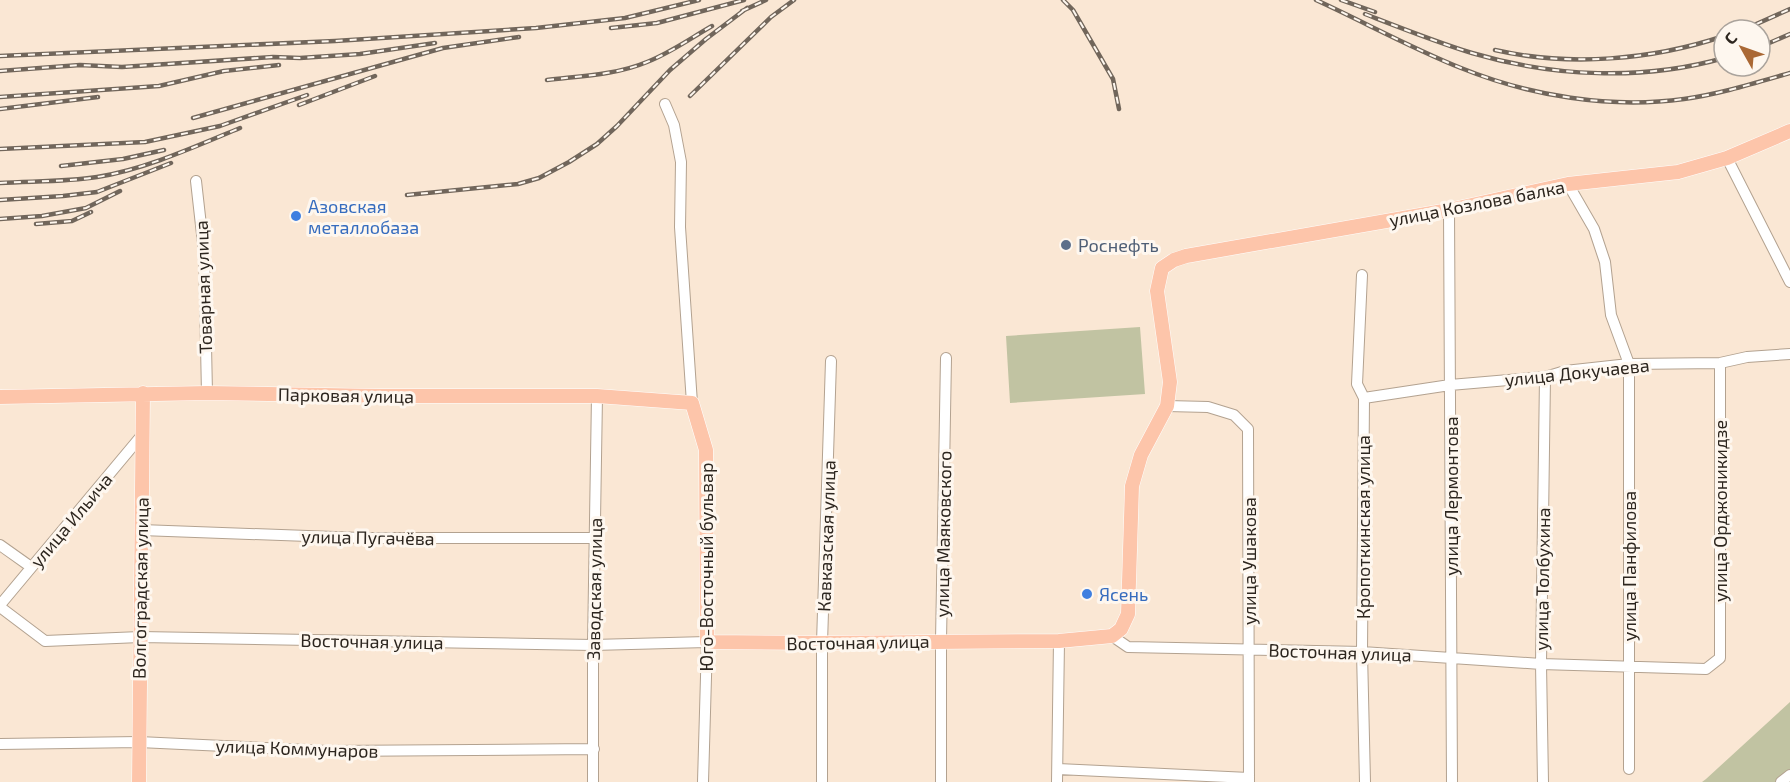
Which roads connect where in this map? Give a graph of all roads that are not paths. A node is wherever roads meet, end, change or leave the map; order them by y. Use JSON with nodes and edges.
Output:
{"nodes":[{"id":1,"x":664,"y":104,"type":"dead end"},
{"id":2,"x":1790,"y":131,"type":"edge"},
{"id":3,"x":1727,"y":158,"type":"junction"},
{"id":4,"x":196,"y":181,"type":"dead end"},
{"id":5,"x":1568,"y":184,"type":"junction"},
{"id":6,"x":1449,"y":210,"type":"junction"},
{"id":7,"x":1362,"y":275,"type":"dead end"},
{"id":8,"x":1790,"y":282,"type":"edge"},
{"id":9,"x":1790,"y":354,"type":"edge"},
{"id":10,"x":946,"y":358,"type":"dead end"},
{"id":11,"x":831,"y":361,"type":"dead end"},
{"id":12,"x":1720,"y":363,"type":"junction"},
{"id":13,"x":1629,"y":364,"type":"junction"},
{"id":14,"x":1545,"y":377,"type":"junction"},
{"id":15,"x":1450,"y":386,"type":"junction"},
{"id":16,"x":143,"y":393,"type":"junction"},
{"id":17,"x":207,"y":393,"type":"junction"},
{"id":18,"x":597,"y":396,"type":"junction"},
{"id":19,"x":0,"y":397,"type":"edge"},
{"id":20,"x":1364,"y":398,"type":"junction"},
{"id":21,"x":692,"y":403,"type":"junction"},
{"id":22,"x":1167,"y":406,"type":"junction"},
{"id":23,"x":142,"y":435,"type":"junction"},
{"id":24,"x":141,"y":531,"type":"junction"},
{"id":25,"x":595,"y":538,"type":"junction"},
{"id":26,"x":0,"y":545,"type":"edge"},
{"id":27,"x":32,"y":567,"type":"junction"},
{"id":28,"x":0,"y":606,"type":"edge"},
{"id":29,"x":1112,"y":636,"type":"junction"},
{"id":30,"x":140,"y":637,"type":"junction"},
{"id":31,"x":1059,"y":640,"type":"junction"},
{"id":32,"x":941,"y":641,"type":"junction"},
{"id":33,"x":707,"y":642,"type":"junction"},
{"id":34,"x":822,"y":643,"type":"junction"},
{"id":35,"x":593,"y":645,"type":"junction"},
{"id":36,"x":1249,"y":648,"type":"junction"},
{"id":37,"x":1362,"y":652,"type":"junction"},
{"id":38,"x":1453,"y":657,"type":"junction"},
{"id":39,"x":1720,"y":658,"type":"joint"},
{"id":40,"x":1541,"y":664,"type":"junction"},
{"id":41,"x":1630,"y":665,"type":"junction"},
{"id":42,"x":139,"y":742,"type":"junction"},
{"id":43,"x":0,"y":744,"type":"edge"},
{"id":44,"x":594,"y":749,"type":"junction"},
{"id":45,"x":1629,"y":768,"type":"dead end"},
{"id":46,"x":1058,"y":769,"type":"junction"},
{"id":47,"x":1790,"y":774,"type":"edge"},
{"id":48,"x":1249,"y":780,"type":"edge"},
{"id":49,"x":139,"y":782,"type":"edge"},
{"id":50,"x":593,"y":782,"type":"edge"},
{"id":51,"x":703,"y":782,"type":"edge"},
{"id":52,"x":822,"y":782,"type":"edge"},
{"id":53,"x":941,"y":782,"type":"edge"},
{"id":54,"x":1057,"y":782,"type":"edge"},
{"id":55,"x":1365,"y":782,"type":"edge"},
{"id":56,"x":1452,"y":782,"type":"edge"},
{"id":57,"x":1543,"y":782,"type":"edge"},
{"id":58,"x":1781,"y":782,"type":"edge"}],
"edges":[{"from":1,"to":21,"type":"street","name":"Юго-Восточный бульвар"},
{"from":2,"to":3,"type":"main road","name":"улица Козлова балка"},
{"from":3,"to":5,"type":"main road","name":"улица Козлова балка"},
{"from":3,"to":8,"type":"street"},
{"from":4,"to":17,"type":"street","name":"Товарная улица"},
{"from":5,"to":6,"type":"main road","name":"улица Козлова балка"},
{"from":5,"to":13,"type":"street","name":"улица Панфилова"},
{"from":6,"to":15,"type":"street","name":"улица Лермонтова"},
{"from":6,"to":22,"type":"main road","name":"улица Козлова балка"},
{"from":7,"to":20,"type":"street","name":"Кропоткинская улица"},
{"from":9,"to":12,"type":"street","name":"улица Докучаева"},
{"from":10,"to":32,"type":"street","name":"улица Маяковского"},
{"from":11,"to":34,"type":"street","name":"Кавказская улица"},
{"from":12,"to":13,"type":"street","name":"улица Докучаева"},
{"from":12,"to":39,"type":"street","name":"улица Орджоникидзе"},
{"from":13,"to":14,"type":"street","name":"улица Докучаева"},
{"from":13,"to":41,"type":"street","name":"улица Панфилова"},
{"from":14,"to":15,"type":"street","name":"улица Докучаева"},
{"from":14,"to":40,"type":"street","name":"улица Толбухина"},
{"from":15,"to":20,"type":"street","name":"улица Докучаева"},
{"from":15,"to":38,"type":"street","name":"улица Лермонтова"},
{"from":16,"to":17,"type":"main road","name":"Парковая улица"},
{"from":16,"to":19,"type":"main road","name":"Парковая улица"},
{"from":16,"to":23,"type":"main road","name":"Волгоградская улица"},
{"from":17,"to":18,"type":"main road","name":"Парковая улица"},
{"from":18,"to":21,"type":"main road","name":"Парковая улица"},
{"from":18,"to":25,"type":"street","name":"Заводская улица"},
{"from":20,"to":37,"type":"street","name":"Кропоткинская улица"},
{"from":21,"to":33,"type":"main road","name":"Юго-Восточный бульвар"},
{"from":22,"to":29,"type":"main road"},
{"from":22,"to":36,"type":"street","name":"улица Ушакова"},
{"from":23,"to":24,"type":"main road","name":"Волгоградская улица"},
{"from":23,"to":27,"type":"street","name":"улица Ильича"},
{"from":24,"to":25,"type":"street","name":"улица Пугачёва"},
{"from":24,"to":30,"type":"main road","name":"Волгоградская улица"},
{"from":25,"to":35,"type":"street","name":"Заводская улица"},
{"from":26,"to":27,"type":"street"},
{"from":27,"to":28,"type":"street","name":"улица Ильича"},
{"from":28,"to":30,"type":"street","name":"Восточная улица"},
{"from":29,"to":31,"type":"main road","name":"Восточная улица"},
{"from":29,"to":36,"type":"street","name":"Восточная улица"},
{"from":30,"to":35,"type":"street","name":"Восточная улица"},
{"from":30,"to":42,"type":"main road","name":"Волгоградская улица"},
{"from":31,"to":32,"type":"main road","name":"Восточная улица"},
{"from":31,"to":46,"type":"street"},
{"from":32,"to":34,"type":"main road","name":"Восточная улица"},
{"from":32,"to":53,"type":"street","name":"улица Маяковского"},
{"from":33,"to":34,"type":"main road","name":"Восточная улица"},
{"from":33,"to":35,"type":"street","name":"Восточная улица"},
{"from":33,"to":51,"type":"street","name":"Юго-Восточный бульвар"},
{"from":34,"to":52,"type":"street","name":"Кавказская улица"},
{"from":35,"to":44,"type":"street","name":"Заводская улица"},
{"from":36,"to":37,"type":"street","name":"Восточная улица"},
{"from":36,"to":48,"type":"street","name":"улица Ушакова"},
{"from":37,"to":38,"type":"street","name":"Восточная улица"},
{"from":37,"to":55,"type":"street","name":"Кропоткинская улица"},
{"from":38,"to":40,"type":"street","name":"Восточная улица"},
{"from":38,"to":56,"type":"street","name":"улица Лермонтова"},
{"from":39,"to":41,"type":"street","name":"Восточная улица"},
{"from":40,"to":41,"type":"street","name":"Восточная улица"},
{"from":40,"to":57,"type":"street","name":"улица Толбухина"},
{"from":41,"to":45,"type":"street","name":"улица Панфилова"},
{"from":42,"to":43,"type":"street","name":"улица Коммунаров"},
{"from":42,"to":44,"type":"street","name":"улица Коммунаров"},
{"from":42,"to":49,"type":"main road","name":"Волгоградская улица"},
{"from":44,"to":50,"type":"street","name":"Заводская улица"},
{"from":46,"to":48,"type":"street"},
{"from":46,"to":54,"type":"street"},
{"from":47,"to":58,"type":"street"}]}
